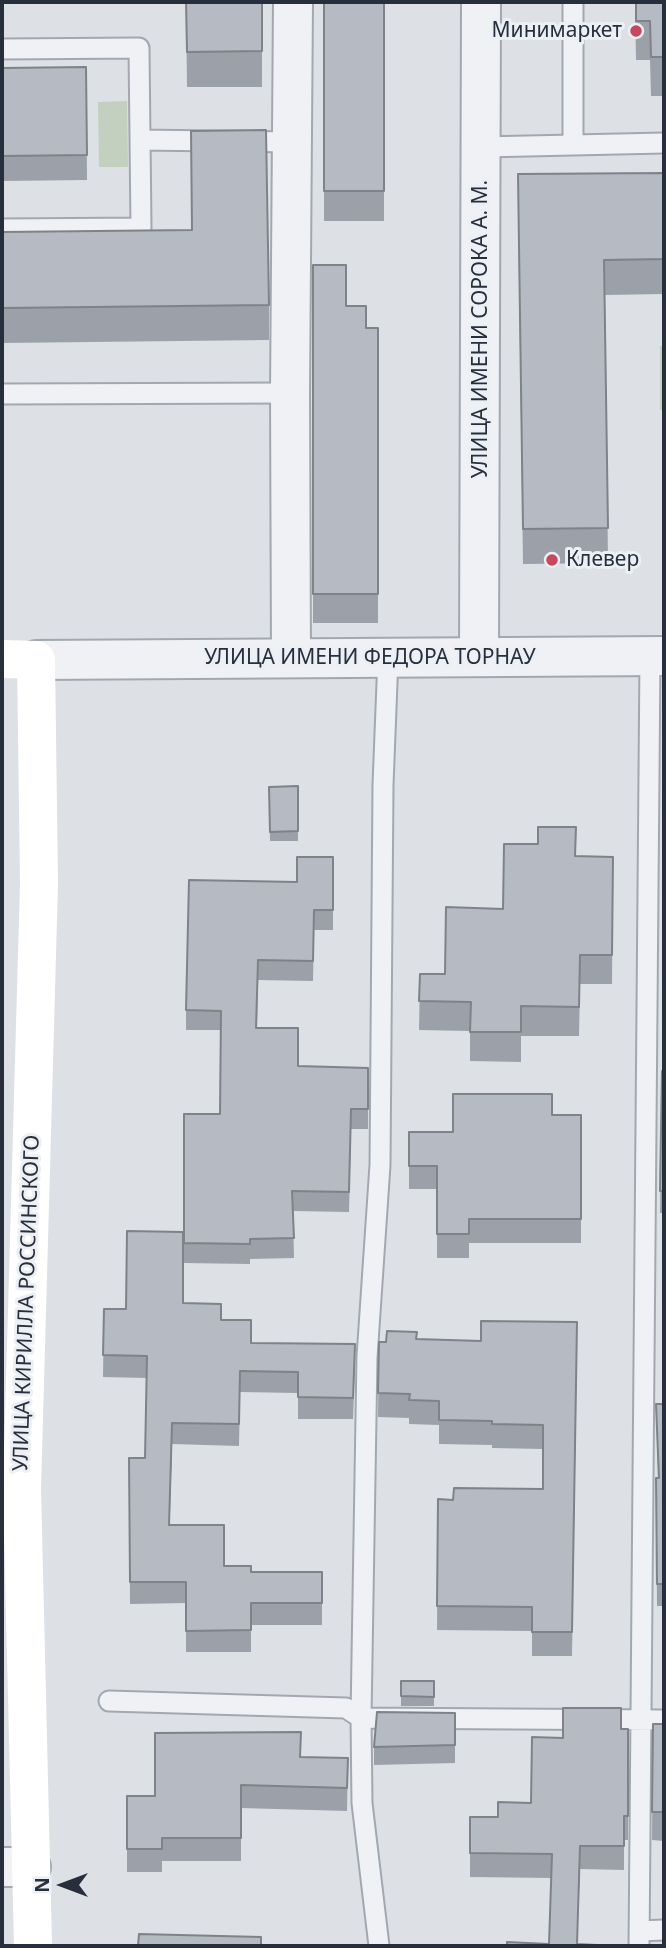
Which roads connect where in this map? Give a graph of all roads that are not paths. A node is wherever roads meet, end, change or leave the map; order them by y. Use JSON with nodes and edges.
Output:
{"nodes":[{"id":1,"x":293,"y":2,"type":"edge"},
{"id":2,"x":481,"y":2,"type":"edge"},
{"id":3,"x":573,"y":2,"type":"edge"},
{"id":4,"x":2,"y":49,"type":"edge"},
{"id":5,"x":140,"y":140,"type":"junction"},
{"id":6,"x":294,"y":142,"type":"junction"},
{"id":7,"x":664,"y":143,"type":"edge"},
{"id":8,"x":573,"y":145,"type":"junction"},
{"id":9,"x":482,"y":148,"type":"junction"},
{"id":10,"x":2,"y":229,"type":"edge"},
{"id":11,"x":290,"y":393,"type":"junction"},
{"id":12,"x":2,"y":394,"type":"edge"},
{"id":13,"x":657,"y":656,"type":"edge"},
{"id":14,"x":388,"y":657,"type":"junction"},
{"id":15,"x":479,"y":657,"type":"junction"},
{"id":16,"x":291,"y":658,"type":"junction"},
{"id":17,"x":19,"y":660,"type":"edge"},
{"id":18,"x":109,"y":1701,"type":"dead end"},
{"id":19,"x":361,"y":1718,"type":"junction"},
{"id":20,"x":642,"y":1719,"type":"junction"},
{"id":21,"x":664,"y":1720,"type":"edge"},
{"id":22,"x":17,"y":1867,"type":"edge"},
{"id":23,"x":664,"y":1930,"type":"edge"},
{"id":24,"x":639,"y":1938,"type":"edge"},
{"id":25,"x":33,"y":1946,"type":"edge"},
{"id":26,"x":379,"y":1946,"type":"edge"}],
"edges":[{"from":1,"to":6,"type":"street"},
{"from":2,"to":9,"type":"street","name":"УЛИЦА ИМЕНИ СОРОКА А. М."},
{"from":3,"to":8,"type":"lane"},
{"from":4,"to":5,"type":"lane"},
{"from":5,"to":6,"type":"lane"},
{"from":5,"to":10,"type":"lane"},
{"from":6,"to":11,"type":"street"},
{"from":7,"to":8,"type":"lane"},
{"from":8,"to":9,"type":"lane"},
{"from":9,"to":15,"type":"street","name":"УЛИЦА ИМЕНИ СОРОКА А. М."},
{"from":11,"to":12,"type":"lane"},
{"from":11,"to":16,"type":"street"},
{"from":13,"to":15,"type":"street","name":"УЛИЦА ИМЕНИ ФЕДОРА ТОРНАУ"},
{"from":13,"to":20,"type":"lane"},
{"from":14,"to":15,"type":"street","name":"УЛИЦА ИМЕНИ ФЕДОРА ТОРНАУ"},
{"from":14,"to":16,"type":"street","name":"УЛИЦА ИМЕНИ ФЕДОРА ТОРНАУ"},
{"from":14,"to":19,"type":"lane"},
{"from":16,"to":17,"type":"street","name":"УЛИЦА ИМЕНИ ФЕДОРА ТОРНАУ"},
{"from":17,"to":22,"type":"main road","name":"УЛИЦА КИРИЛЛА РОССИНСКОГО"},
{"from":18,"to":19,"type":"lane"},
{"from":19,"to":20,"type":"lane"},
{"from":19,"to":26,"type":"lane"},
{"from":20,"to":21,"type":"lane"},
{"from":20,"to":24,"type":"lane"},
{"from":22,"to":25,"type":"main road","name":"УЛИЦА КИРИЛЛА РОССИНСКОГО"},
{"from":23,"to":24,"type":"lane"}]}
